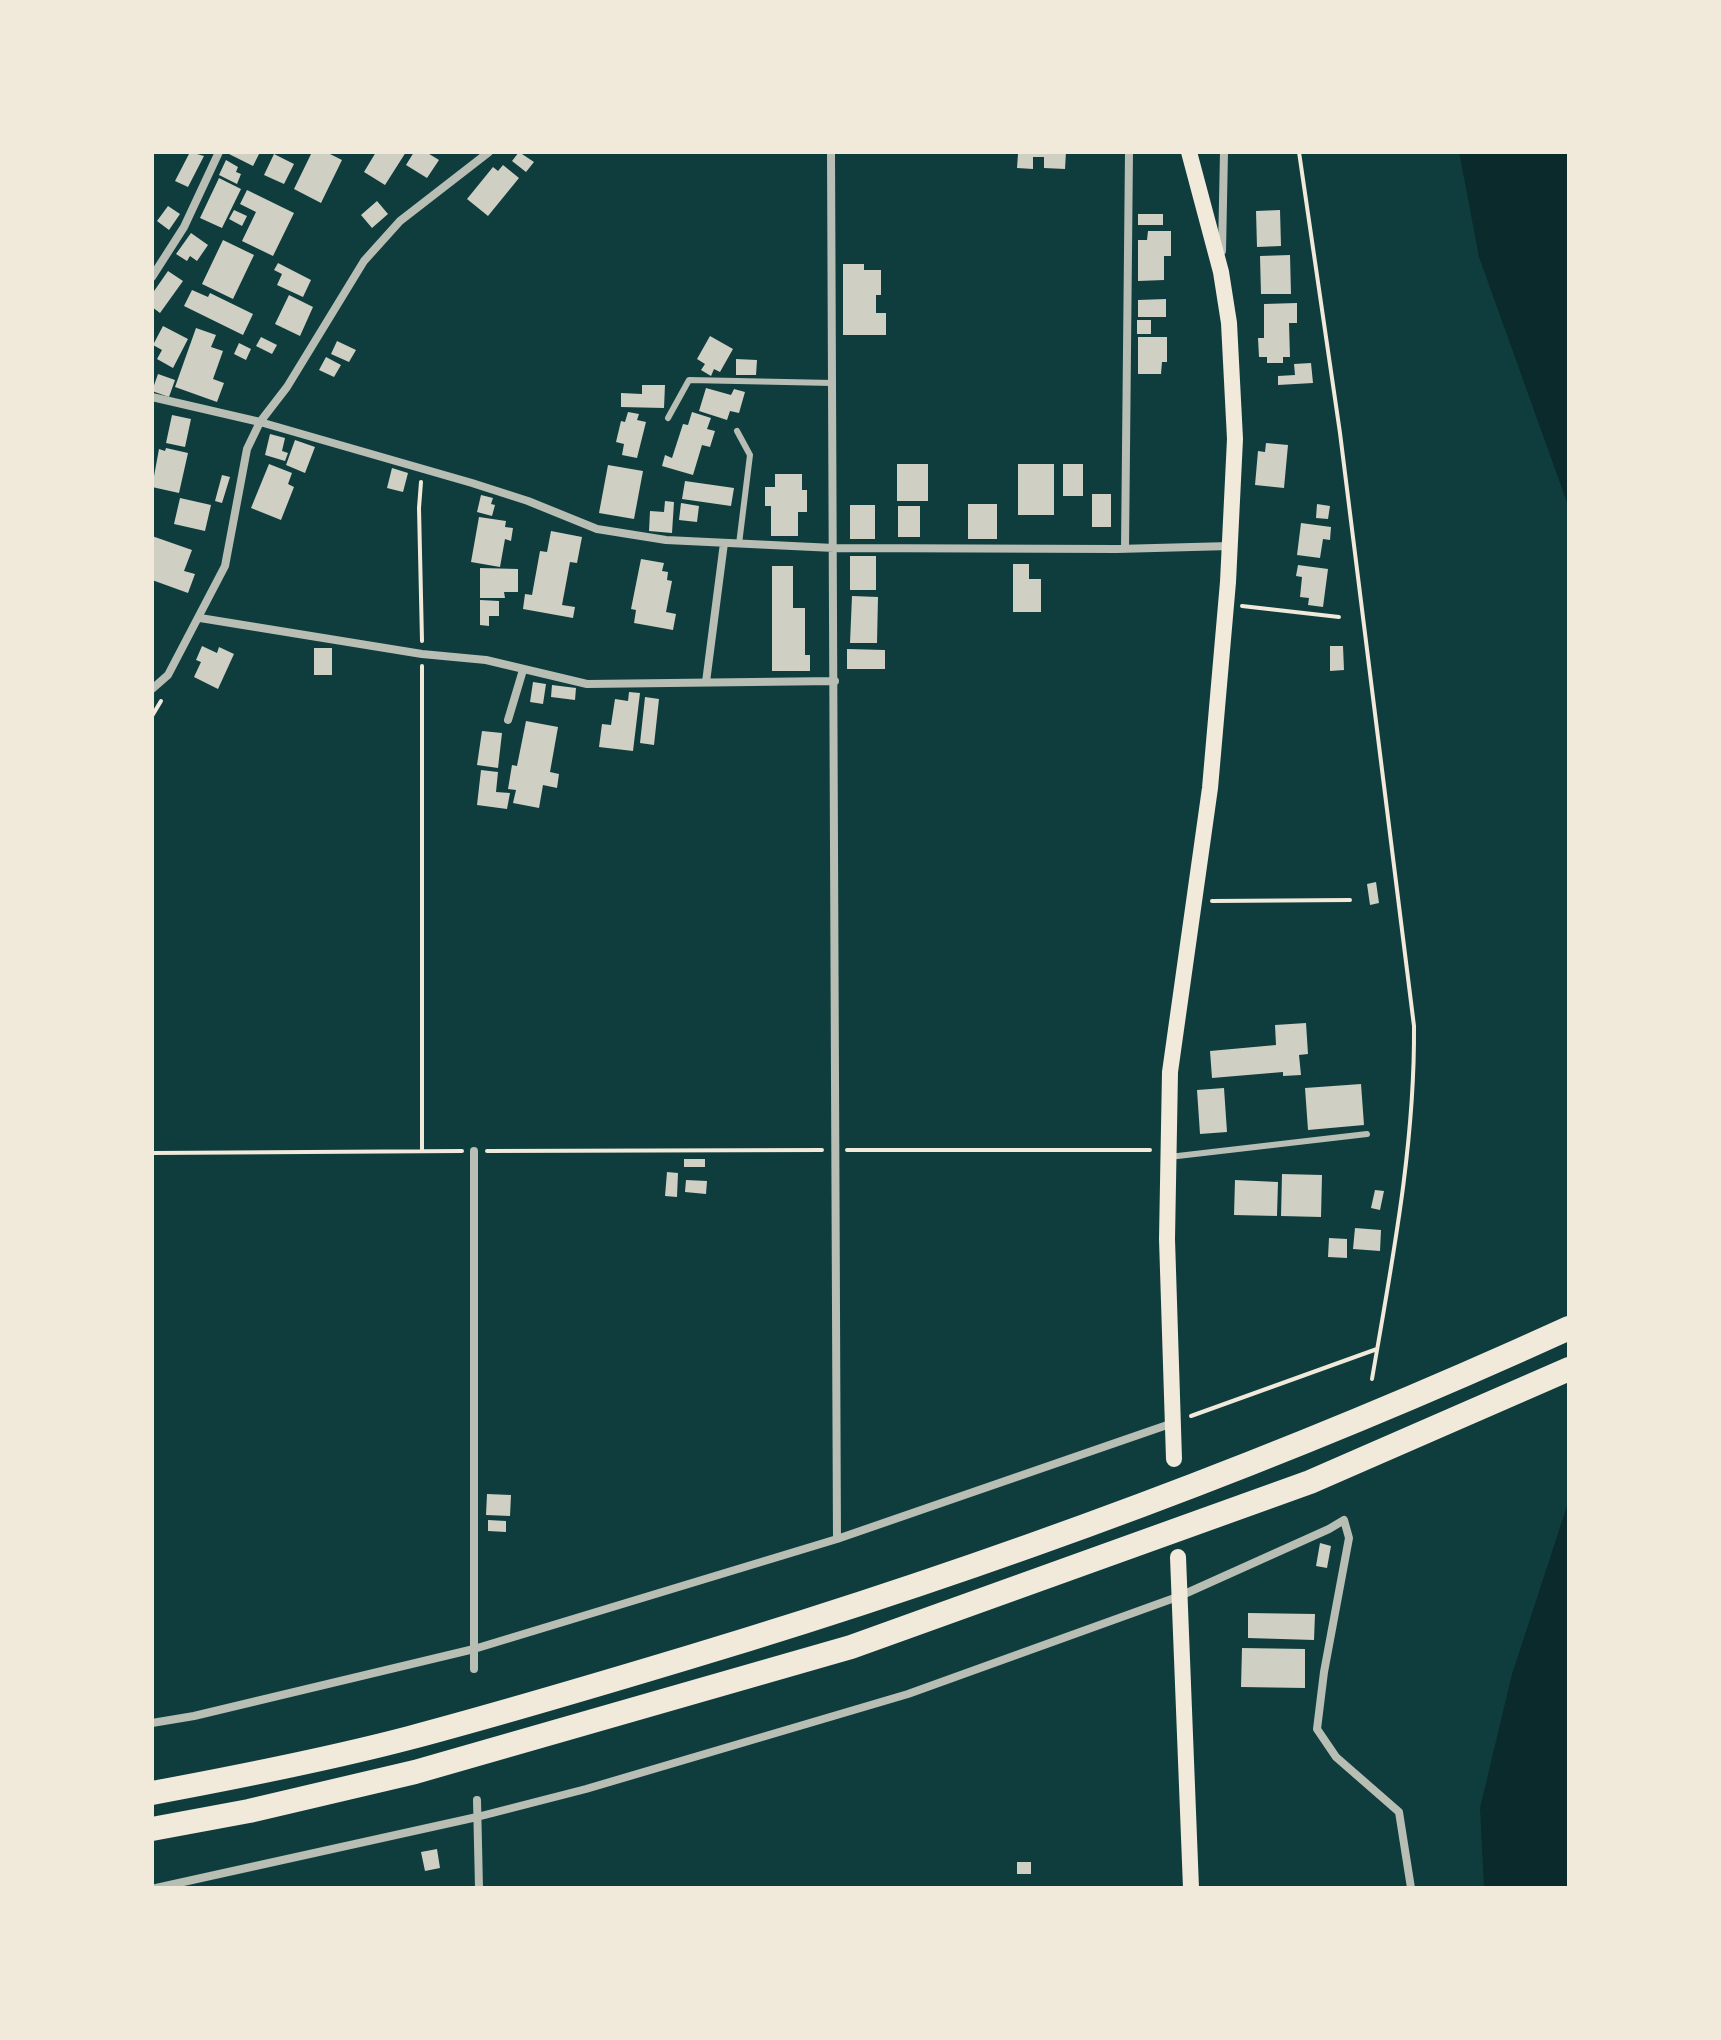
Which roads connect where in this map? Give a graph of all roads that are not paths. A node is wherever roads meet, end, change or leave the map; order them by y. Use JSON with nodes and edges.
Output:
{"nodes":[{"id":1,"x":489,"y":152,"type":"edge"},
{"id":2,"x":831,"y":152,"type":"edge"},
{"id":3,"x":1129,"y":152,"type":"edge"},
{"id":4,"x":1189,"y":152,"type":"edge"},
{"id":5,"x":1224,"y":152,"type":"edge"},
{"id":6,"x":216,"y":153,"type":"edge"},
{"id":7,"x":1221,"y":272,"type":"junction"},
{"id":8,"x":152,"y":277,"type":"edge"},
{"id":9,"x":833,"y":383,"type":"junction"},
{"id":10,"x":152,"y":397,"type":"edge"},
{"id":11,"x":668,"y":418,"type":"dead end"},
{"id":12,"x":260,"y":422,"type":"junction"},
{"id":13,"x":737,"y":431,"type":"dead end"},
{"id":14,"x":724,"y":543,"type":"junction"},
{"id":15,"x":739,"y":544,"type":"junction"},
{"id":16,"x":1230,"y":546,"type":"junction"},
{"id":17,"x":834,"y":548,"type":"junction"},
{"id":18,"x":1125,"y":548,"type":"junction"},
{"id":19,"x":200,"y":618,"type":"junction"},
{"id":20,"x":523,"y":670,"type":"junction"},
{"id":21,"x":835,"y":681,"type":"junction"},
{"id":22,"x":706,"y":682,"type":"junction"},
{"id":23,"x":152,"y":689,"type":"edge"},
{"id":24,"x":508,"y":720,"type":"dead end"},
{"id":25,"x":1367,"y":1134,"type":"dead end"},
{"id":26,"x":474,"y":1151,"type":"road end"},
{"id":27,"x":1169,"y":1153,"type":"junction"},
{"id":28,"x":1569,"y":1328,"type":"edge"},
{"id":29,"x":1569,"y":1369,"type":"edge"},
{"id":30,"x":1174,"y":1422,"type":"junction"},
{"id":31,"x":1174,"y":1459,"type":"dead end"},
{"id":32,"x":837,"y":1539,"type":"junction"},
{"id":33,"x":1178,"y":1557,"type":"dead end"},
{"id":34,"x":1180,"y":1596,"type":"junction"},
{"id":35,"x":474,"y":1649,"type":"junction"},
{"id":36,"x":474,"y":1669,"type":"dead end"},
{"id":37,"x":152,"y":1723,"type":"edge"},
{"id":38,"x":152,"y":1793,"type":"edge"},
{"id":39,"x":477,"y":1800,"type":"dead end"},
{"id":40,"x":477,"y":1817,"type":"junction"},
{"id":41,"x":152,"y":1829,"type":"edge"},
{"id":42,"x":156,"y":1888,"type":"edge"},
{"id":43,"x":479,"y":1888,"type":"edge"},
{"id":44,"x":1191,"y":1888,"type":"edge"},
{"id":45,"x":1411,"y":1888,"type":"edge"}],
"edges":[{"from":1,"to":12,"type":"street"},
{"from":2,"to":9,"type":"street"},
{"from":3,"to":18,"type":"street"},
{"from":4,"to":7,"type":"main road"},
{"from":5,"to":7,"type":"street"},
{"from":6,"to":8,"type":"street"},
{"from":7,"to":16,"type":"main road"},
{"from":9,"to":11,"type":"lane"},
{"from":9,"to":17,"type":"street"},
{"from":10,"to":12,"type":"street"},
{"from":12,"to":14,"type":"street"},
{"from":12,"to":19,"type":"street"},
{"from":13,"to":15,"type":"lane"},
{"from":14,"to":15,"type":"street"},
{"from":14,"to":22,"type":"street"},
{"from":15,"to":17,"type":"street"},
{"from":16,"to":18,"type":"street"},
{"from":16,"to":27,"type":"main road"},
{"from":17,"to":18,"type":"street"},
{"from":17,"to":21,"type":"street"},
{"from":19,"to":20,"type":"street"},
{"from":19,"to":23,"type":"street"},
{"from":20,"to":22,"type":"street"},
{"from":20,"to":24,"type":"street"},
{"from":21,"to":22,"type":"street"},
{"from":21,"to":32,"type":"street"},
{"from":25,"to":27,"type":"lane"},
{"from":26,"to":35,"type":"street"},
{"from":27,"to":30,"type":"main road"},
{"from":28,"to":38,"type":"highway"},
{"from":29,"to":41,"type":"highway"},
{"from":30,"to":31,"type":"main road"},
{"from":30,"to":32,"type":"street"},
{"from":32,"to":35,"type":"street"},
{"from":33,"to":34,"type":"main road"},
{"from":34,"to":40,"type":"street"},
{"from":34,"to":44,"type":"main road"},
{"from":34,"to":45,"type":"street"},
{"from":35,"to":36,"type":"street"},
{"from":35,"to":37,"type":"street"},
{"from":39,"to":40,"type":"street"},
{"from":40,"to":42,"type":"street"},
{"from":40,"to":43,"type":"street"}]}
